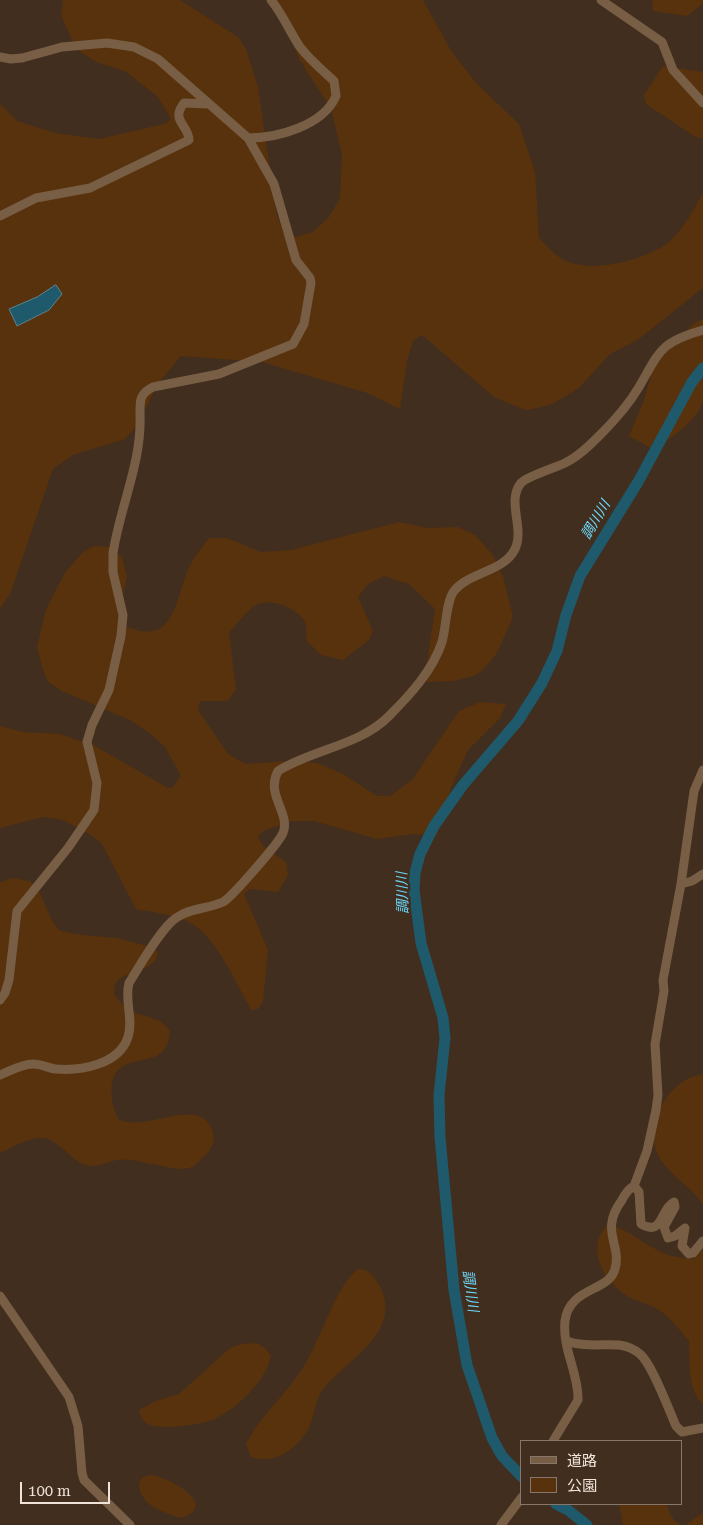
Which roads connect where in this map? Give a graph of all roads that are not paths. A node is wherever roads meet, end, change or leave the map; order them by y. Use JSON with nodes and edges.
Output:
{"nodes":[{"id":1,"x":270,"y":0,"type":"edge"},
{"id":2,"x":601,"y":0,"type":"edge"},
{"id":3,"x":0,"y":57,"type":"edge"},
{"id":4,"x":703,"y":103,"type":"edge"},
{"id":5,"x":210,"y":104,"type":"junction"},
{"id":6,"x":248,"y":138,"type":"junction"},
{"id":7,"x":0,"y":216,"type":"edge"},
{"id":8,"x":703,"y":330,"type":"edge"},
{"id":9,"x":703,"y":770,"type":"edge"},
{"id":10,"x":703,"y":874,"type":"edge"},
{"id":11,"x":681,"y":884,"type":"junction"},
{"id":12,"x":0,"y":1000,"type":"edge"},
{"id":13,"x":0,"y":1075,"type":"edge"},
{"id":14,"x":634,"y":1186,"type":"junction"},
{"id":15,"x":703,"y":1241,"type":"edge"},
{"id":16,"x":0,"y":1296,"type":"edge"},
{"id":17,"x":566,"y":1341,"type":"junction"},
{"id":18,"x":703,"y":1428,"type":"edge"},
{"id":19,"x":554,"y":1440,"type":"edge"},
{"id":20,"x":520,"y":1500,"type":"edge"},
{"id":21,"x":130,"y":1525,"type":"edge"},
{"id":22,"x":500,"y":1525,"type":"edge"}],
"edges":[{"from":1,"to":6,"type":"street"},
{"from":2,"to":4,"type":"street"},
{"from":3,"to":5,"type":"street"},
{"from":5,"to":6,"type":"street"},
{"from":5,"to":7,"type":"street"},
{"from":6,"to":12,"type":"street"},
{"from":8,"to":13,"type":"street"},
{"from":9,"to":11,"type":"street"},
{"from":10,"to":11,"type":"street"},
{"from":11,"to":14,"type":"street"},
{"from":14,"to":15,"type":"street"},
{"from":14,"to":17,"type":"street"},
{"from":16,"to":21,"type":"street"},
{"from":17,"to":18,"type":"street"},
{"from":17,"to":19,"type":"street"},
{"from":20,"to":22,"type":"street"}]}
